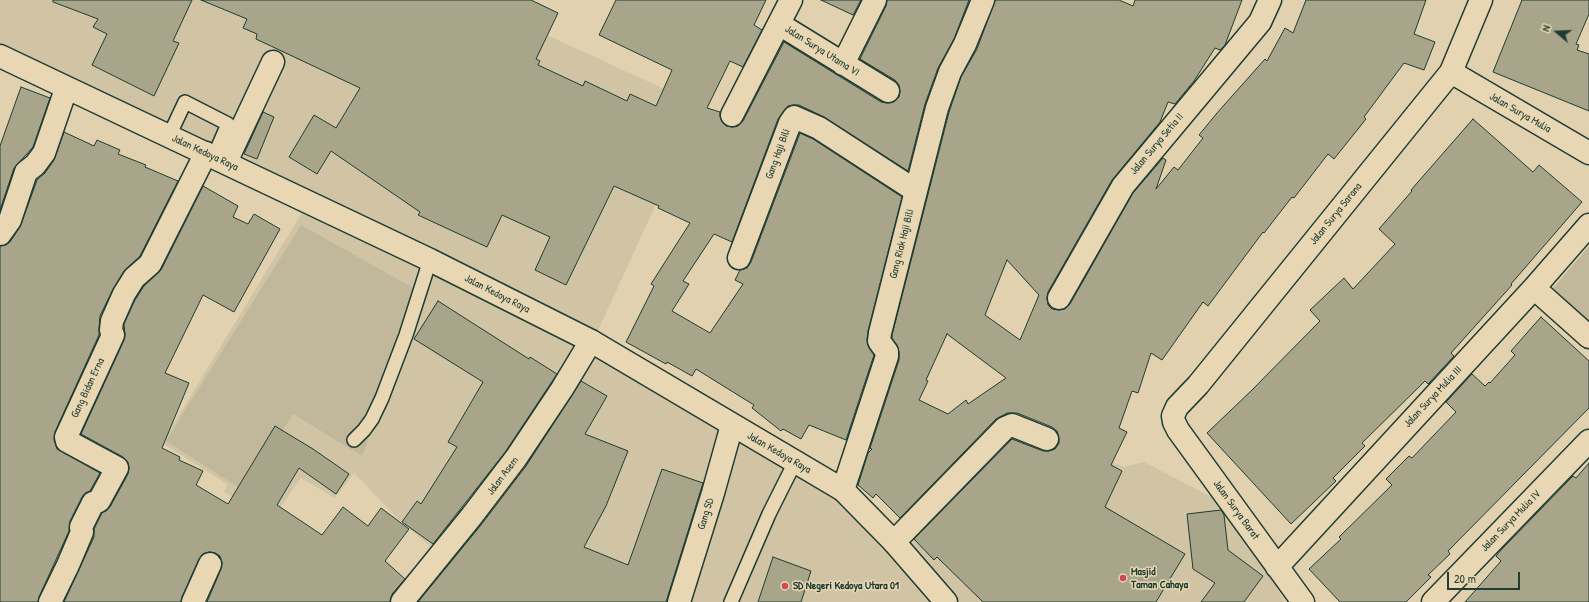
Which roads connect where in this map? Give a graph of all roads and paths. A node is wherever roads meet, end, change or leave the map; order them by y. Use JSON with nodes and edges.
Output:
{"nodes":[{"id":1,"x":791,"y":0,"type":"edge"},
{"id":2,"x":874,"y":0,"type":"edge"},
{"id":3,"x":983,"y":0,"type":"edge"},
{"id":4,"x":1270,"y":0,"type":"edge"},
{"id":5,"x":1481,"y":0,"type":"edge"},
{"id":6,"x":779,"y":24,"type":"junction"},
{"id":7,"x":0,"y":56,"type":"edge"},
{"id":8,"x":273,"y":62,"type":"dead end"},
{"id":9,"x":843,"y":64,"type":"junction"},
{"id":10,"x":1451,"y":72,"type":"junction"},
{"id":11,"x":66,"y":88,"type":"junction"},
{"id":12,"x":888,"y":91,"type":"dead end"},
{"id":13,"x":732,"y":115,"type":"dead end"},
{"id":14,"x":169,"y":136,"type":"junction"},
{"id":15,"x":1589,"y":153,"type":"edge"},
{"id":16,"x":215,"y":157,"type":"junction"},
{"id":17,"x":916,"y":191,"type":"junction"},
{"id":18,"x":1589,"y":225,"type":"edge"},
{"id":19,"x":0,"y":234,"type":"edge"},
{"id":20,"x":740,"y":258,"type":"dead end"},
{"id":21,"x":430,"y":260,"type":"junction"},
{"id":22,"x":1534,"y":288,"type":"junction"},
{"id":23,"x":1058,"y":298,"type":"dead end"},
{"id":24,"x":1589,"y":337,"type":"edge"},
{"id":25,"x":591,"y":341,"type":"junction"},
{"id":26,"x":1173,"y":416,"type":"joint"},
{"id":27,"x":732,"y":425,"type":"junction"},
{"id":28,"x":1047,"y":439,"type":"dead end"},
{"id":29,"x":354,"y":440,"type":"dead end"},
{"id":30,"x":1589,"y":441,"type":"edge"},
{"id":31,"x":794,"y":462,"type":"junction"},
{"id":32,"x":843,"y":490,"type":"junction"},
{"id":33,"x":894,"y":542,"type":"junction"},
{"id":34,"x":210,"y":564,"type":"dead end"},
{"id":35,"x":1277,"y":568,"type":"junction"},
{"id":36,"x":942,"y":600,"type":"edge"},
{"id":37,"x":50,"y":602,"type":"edge"},
{"id":38,"x":193,"y":602,"type":"edge"},
{"id":39,"x":402,"y":602,"type":"edge"},
{"id":40,"x":679,"y":602,"type":"edge"},
{"id":41,"x":731,"y":602,"type":"edge"},
{"id":42,"x":1303,"y":602,"type":"edge"},
{"id":43,"x":1433,"y":602,"type":"edge"}],
"edges":[{"from":1,"to":6,"type":"street","name":"Jalan Surya Utama VI"},
{"from":2,"to":9,"type":"street"},
{"from":3,"to":17,"type":"street","name":"Gang Riak Haji Bili"},
{"from":4,"to":23,"type":"street","name":"Jalan Surya Setia II"},
{"from":5,"to":10,"type":"street","name":"Jalan Surya Sarana"},
{"from":6,"to":9,"type":"street","name":"Jalan Surya Utama VI"},
{"from":6,"to":13,"type":"street"},
{"from":7,"to":11,"type":"street","name":"Jalan Kedoya Raya"},
{"from":8,"to":16,"type":"street"},
{"from":9,"to":12,"type":"street","name":"Jalan Surya Utama VI"},
{"from":10,"to":15,"type":"street","name":"Jalan Surya Mulia"},
{"from":10,"to":26,"type":"street","name":"Jalan Surya Sarana"},
{"from":11,"to":14,"type":"street","name":"Jalan Kedoya Raya"},
{"from":11,"to":19,"type":"street"},
{"from":14,"to":16,"type":"street","name":"Jalan Kedoya Raya"},
{"from":14,"to":16,"type":"lane"},
{"from":16,"to":21,"type":"street","name":"Jalan Kedoya Raya"},
{"from":16,"to":37,"type":"street","name":"Gang Bidan Erna"},
{"from":17,"to":20,"type":"street","name":"Gang Haji Bili"},
{"from":17,"to":32,"type":"street","name":"Gang Riak Haji Bili"},
{"from":18,"to":22,"type":"street","name":"Jalan Surya Mulia III"},
{"from":21,"to":25,"type":"street","name":"Jalan Kedoya Raya"},
{"from":21,"to":29,"type":"lane"},
{"from":22,"to":24,"type":"street"},
{"from":22,"to":35,"type":"street","name":"Jalan Surya Mulia III"},
{"from":25,"to":27,"type":"street","name":"Jalan Kedoya Raya"},
{"from":25,"to":39,"type":"street","name":"Jalan Asem"},
{"from":26,"to":35,"type":"street","name":"Jalan Surya Barat"},
{"from":27,"to":31,"type":"street","name":"Jalan Kedoya Raya"},
{"from":27,"to":40,"type":"street","name":"Gang SD"},
{"from":28,"to":33,"type":"street"},
{"from":30,"to":43,"type":"street","name":"Jalan Surya Mulia IV"},
{"from":31,"to":32,"type":"street","name":"Jalan Kedoya Raya"},
{"from":31,"to":41,"type":"lane"},
{"from":32,"to":33,"type":"street","name":"Jalan Kedoya Raya"},
{"from":33,"to":36,"type":"street","name":"Jalan Kedoya Raya"},
{"from":34,"to":38,"type":"street"},
{"from":35,"to":42,"type":"street","name":"Jalan Surya Barat"}]}
